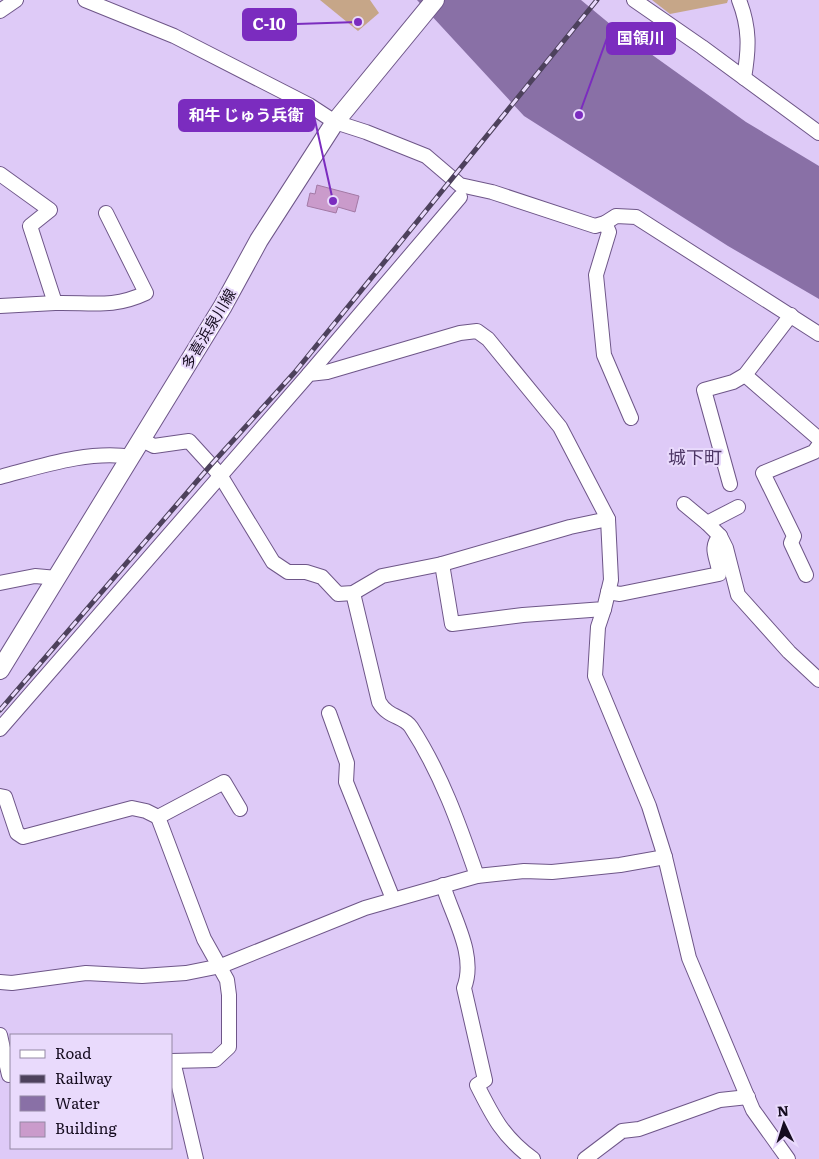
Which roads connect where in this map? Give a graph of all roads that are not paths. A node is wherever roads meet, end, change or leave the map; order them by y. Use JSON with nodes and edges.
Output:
{"nodes":[{"id":1,"x":16,"y":0,"type":"edge"},
{"id":2,"x":84,"y":0,"type":"edge"},
{"id":3,"x":435,"y":0,"type":"edge"},
{"id":4,"x":634,"y":0,"type":"edge"},
{"id":5,"x":739,"y":0,"type":"edge"},
{"id":6,"x":0,"y":10,"type":"edge"},
{"id":7,"x":744,"y":78,"type":"junction"},
{"id":8,"x":335,"y":122,"type":"junction"},
{"id":9,"x":819,"y":134,"type":"edge"},
{"id":10,"x":0,"y":174,"type":"edge"},
{"id":11,"x":460,"y":197,"type":"dead end"},
{"id":12,"x":106,"y":213,"type":"dead end"},
{"id":13,"x":605,"y":224,"type":"junction"},
{"id":14,"x":55,"y":303,"type":"junction"},
{"id":15,"x":0,"y":306,"type":"edge"},
{"id":16,"x":791,"y":315,"type":"junction"},
{"id":17,"x":819,"y":334,"type":"edge"},
{"id":18,"x":309,"y":374,"type":"junction"},
{"id":19,"x":745,"y":375,"type":"junction"},
{"id":20,"x":632,"y":418,"type":"dead end"},
{"id":21,"x":819,"y":439,"type":"edge"},
{"id":22,"x":142,"y":440,"type":"junction"},
{"id":23,"x":819,"y":445,"type":"edge"},
{"id":24,"x":132,"y":457,"type":"junction"},
{"id":25,"x":220,"y":475,"type":"junction"},
{"id":26,"x":0,"y":477,"type":"edge"},
{"id":27,"x":730,"y":484,"type":"dead end"},
{"id":28,"x":684,"y":504,"type":"dead end"},
{"id":29,"x":738,"y":507,"type":"dead end"},
{"id":30,"x":608,"y":519,"type":"junction"},
{"id":31,"x":707,"y":523,"type":"junction"},
{"id":32,"x":720,"y":536,"type":"junction"},
{"id":33,"x":442,"y":564,"type":"junction"},
{"id":34,"x":806,"y":575,"type":"dead end"},
{"id":35,"x":57,"y":578,"type":"junction"},
{"id":36,"x":0,"y":582,"type":"edge"},
{"id":37,"x":608,"y":592,"type":"junction"},
{"id":38,"x":354,"y":593,"type":"junction"},
{"id":39,"x":604,"y":609,"type":"junction"},
{"id":40,"x":0,"y":670,"type":"edge"},
{"id":41,"x":819,"y":680,"type":"edge"},
{"id":42,"x":329,"y":713,"type":"dead end"},
{"id":43,"x":0,"y":729,"type":"edge"},
{"id":44,"x":0,"y":796,"type":"edge"},
{"id":45,"x":240,"y":809,"type":"dead end"},
{"id":46,"x":158,"y":817,"type":"junction"},
{"id":47,"x":665,"y":857,"type":"junction"},
{"id":48,"x":477,"y":876,"type":"junction"},
{"id":49,"x":443,"y":885,"type":"junction"},
{"id":50,"x":393,"y":899,"type":"junction"},
{"id":51,"x":220,"y":966,"type":"junction"},
{"id":52,"x":0,"y":982,"type":"edge"},
{"id":53,"x":0,"y":1035,"type":"edge"},
{"id":54,"x":172,"y":1061,"type":"edge"},
{"id":55,"x":7,"y":1076,"type":"edge"},
{"id":56,"x":748,"y":1097,"type":"junction"},
{"id":57,"x":196,"y":1159,"type":"edge"},
{"id":58,"x":533,"y":1159,"type":"edge"},
{"id":59,"x":585,"y":1159,"type":"edge"},
{"id":60,"x":788,"y":1159,"type":"edge"}],
"edges":[{"from":1,"to":6,"type":"street"},
{"from":2,"to":8,"type":"street"},
{"from":3,"to":8,"type":"main road","name":"多喜浜泉川線"},
{"from":4,"to":7,"type":"street"},
{"from":5,"to":7,"type":"street"},
{"from":7,"to":9,"type":"street"},
{"from":8,"to":13,"type":"street"},
{"from":8,"to":22,"type":"main road","name":"多喜浜泉川線"},
{"from":10,"to":14,"type":"street"},
{"from":11,"to":18,"type":"street"},
{"from":12,"to":14,"type":"street"},
{"from":13,"to":16,"type":"street"},
{"from":13,"to":20,"type":"street"},
{"from":14,"to":15,"type":"street"},
{"from":16,"to":17,"type":"street"},
{"from":16,"to":19,"type":"street"},
{"from":18,"to":25,"type":"street"},
{"from":18,"to":30,"type":"street"},
{"from":19,"to":21,"type":"street"},
{"from":19,"to":27,"type":"street"},
{"from":22,"to":24,"type":"main road","name":"多喜浜泉川線"},
{"from":22,"to":25,"type":"street"},
{"from":23,"to":34,"type":"street"},
{"from":24,"to":26,"type":"street"},
{"from":24,"to":35,"type":"main road","name":"多喜浜泉川線"},
{"from":25,"to":38,"type":"street"},
{"from":25,"to":43,"type":"street"},
{"from":28,"to":31,"type":"street"},
{"from":29,"to":31,"type":"street"},
{"from":30,"to":33,"type":"street"},
{"from":30,"to":37,"type":"street"},
{"from":31,"to":32,"type":"street"},
{"from":32,"to":37,"type":"street"},
{"from":32,"to":41,"type":"street"},
{"from":33,"to":38,"type":"street"},
{"from":33,"to":39,"type":"street"},
{"from":35,"to":36,"type":"street"},
{"from":35,"to":40,"type":"main road","name":"多喜浜泉川線"},
{"from":37,"to":39,"type":"street"},
{"from":38,"to":48,"type":"street"},
{"from":39,"to":47,"type":"street"},
{"from":42,"to":50,"type":"street"},
{"from":44,"to":46,"type":"street"},
{"from":45,"to":46,"type":"street"},
{"from":46,"to":51,"type":"street"},
{"from":47,"to":48,"type":"street"},
{"from":47,"to":56,"type":"street"},
{"from":48,"to":49,"type":"street"},
{"from":49,"to":50,"type":"street"},
{"from":49,"to":58,"type":"street"},
{"from":50,"to":51,"type":"street"},
{"from":51,"to":52,"type":"street"},
{"from":51,"to":54,"type":"street"},
{"from":53,"to":55,"type":"street"},
{"from":54,"to":57,"type":"street"},
{"from":56,"to":59,"type":"street"},
{"from":56,"to":60,"type":"street"}]}
